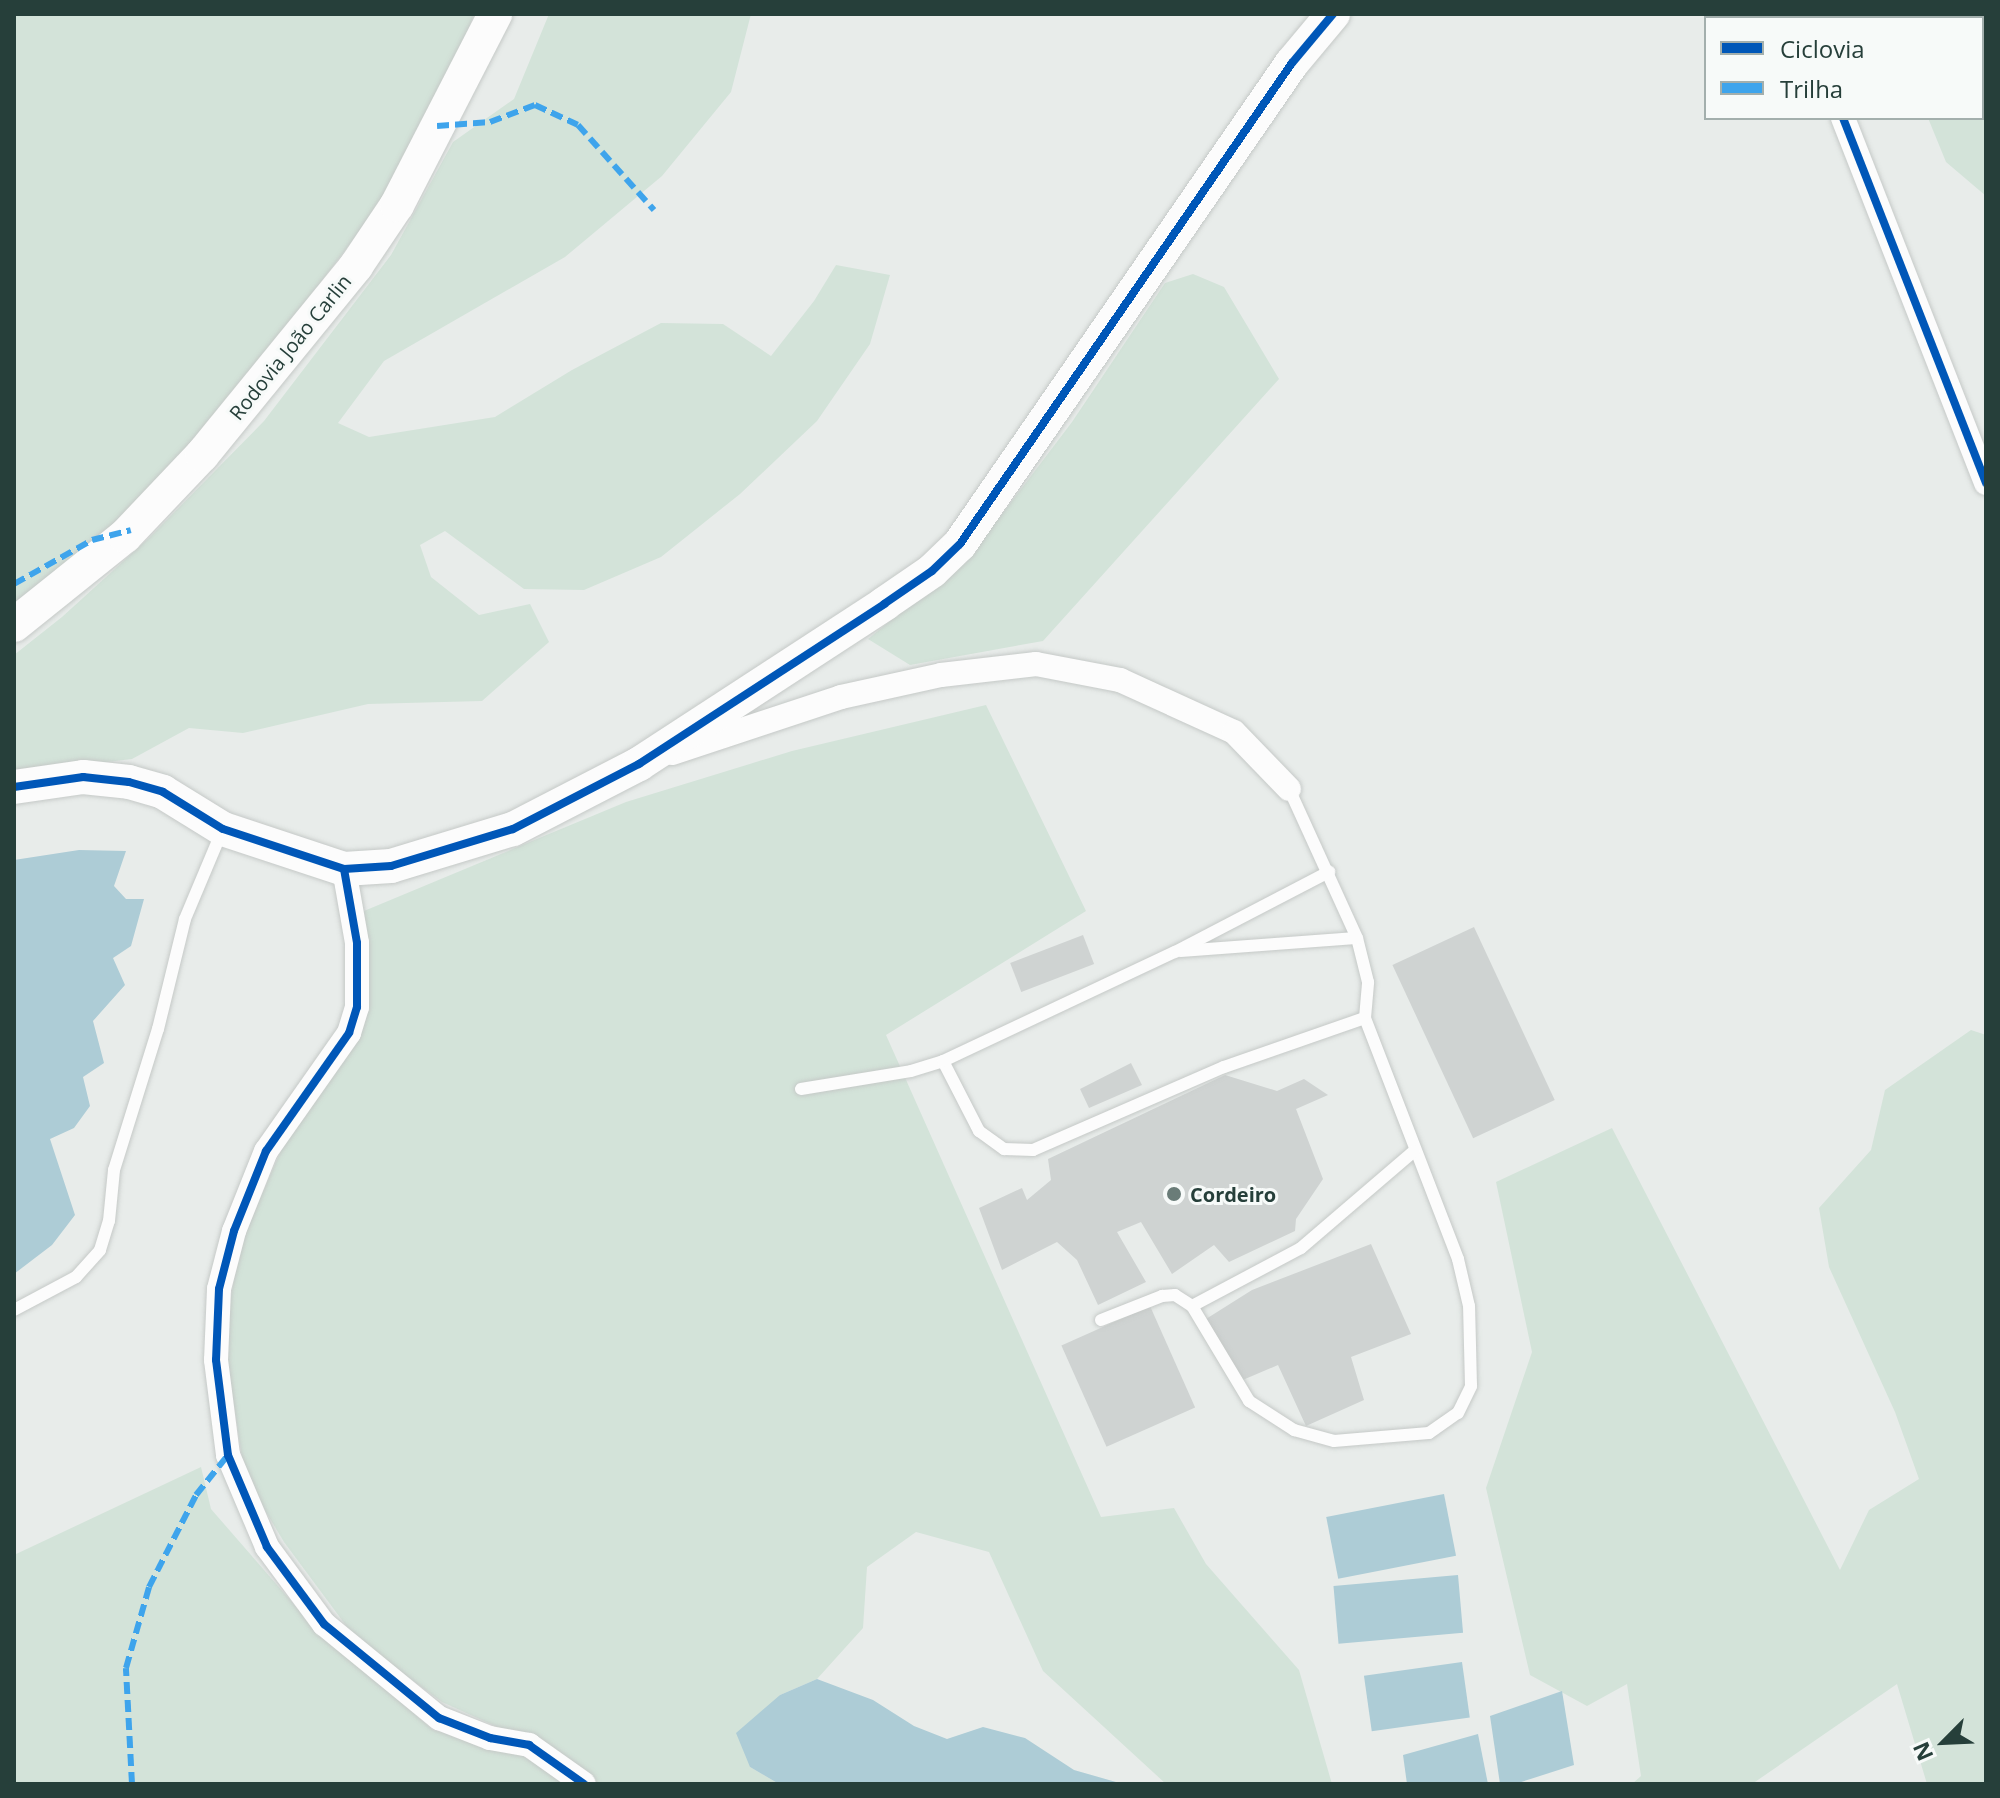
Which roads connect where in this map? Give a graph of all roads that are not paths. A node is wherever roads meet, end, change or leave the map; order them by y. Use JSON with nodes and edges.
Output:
{"nodes":[{"id":1,"x":495,"y":14,"type":"edge"},
{"id":2,"x":1333,"y":14,"type":"edge"},
{"id":3,"x":1844,"y":120,"type":"edge"},
{"id":4,"x":1986,"y":483,"type":"edge"},
{"id":5,"x":14,"y":625,"type":"edge"},
{"id":6,"x":639,"y":764,"type":"junction"},
{"id":7,"x":14,"y":787,"type":"edge"},
{"id":8,"x":1289,"y":789,"type":"joint"},
{"id":9,"x":223,"y":829,"type":"junction"},
{"id":10,"x":344,"y":869,"type":"junction"},
{"id":11,"x":1329,"y":872,"type":"junction"},
{"id":12,"x":1357,"y":938,"type":"junction"},
{"id":13,"x":1175,"y":952,"type":"junction"},
{"id":14,"x":1365,"y":1018,"type":"junction"},
{"id":15,"x":943,"y":1061,"type":"junction"},
{"id":16,"x":801,"y":1089,"type":"dead end"},
{"id":17,"x":1414,"y":1151,"type":"junction"},
{"id":18,"x":1192,"y":1306,"type":"junction"},
{"id":19,"x":14,"y":1310,"type":"edge"},
{"id":20,"x":1101,"y":1320,"type":"dead end"},
{"id":21,"x":584,"y":1784,"type":"edge"}],
"edges":[{"from":1,"to":5,"type":"street","name":"Rodovia João Carlin"},
{"from":2,"to":6,"type":"street"},
{"from":3,"to":4,"type":"street"},
{"from":6,"to":8,"type":"street"},
{"from":6,"to":10,"type":"street"},
{"from":7,"to":9,"type":"street"},
{"from":8,"to":11,"type":"lane"},
{"from":9,"to":10,"type":"street"},
{"from":9,"to":19,"type":"lane"},
{"from":10,"to":21,"type":"street"},
{"from":11,"to":12,"type":"lane"},
{"from":11,"to":13,"type":"lane"},
{"from":12,"to":13,"type":"lane"},
{"from":12,"to":14,"type":"lane"},
{"from":13,"to":15,"type":"lane"},
{"from":14,"to":15,"type":"lane"},
{"from":14,"to":17,"type":"lane"},
{"from":15,"to":16,"type":"lane"},
{"from":17,"to":18,"type":"lane"},
{"from":17,"to":18,"type":"lane"},
{"from":18,"to":20,"type":"lane"}]}
